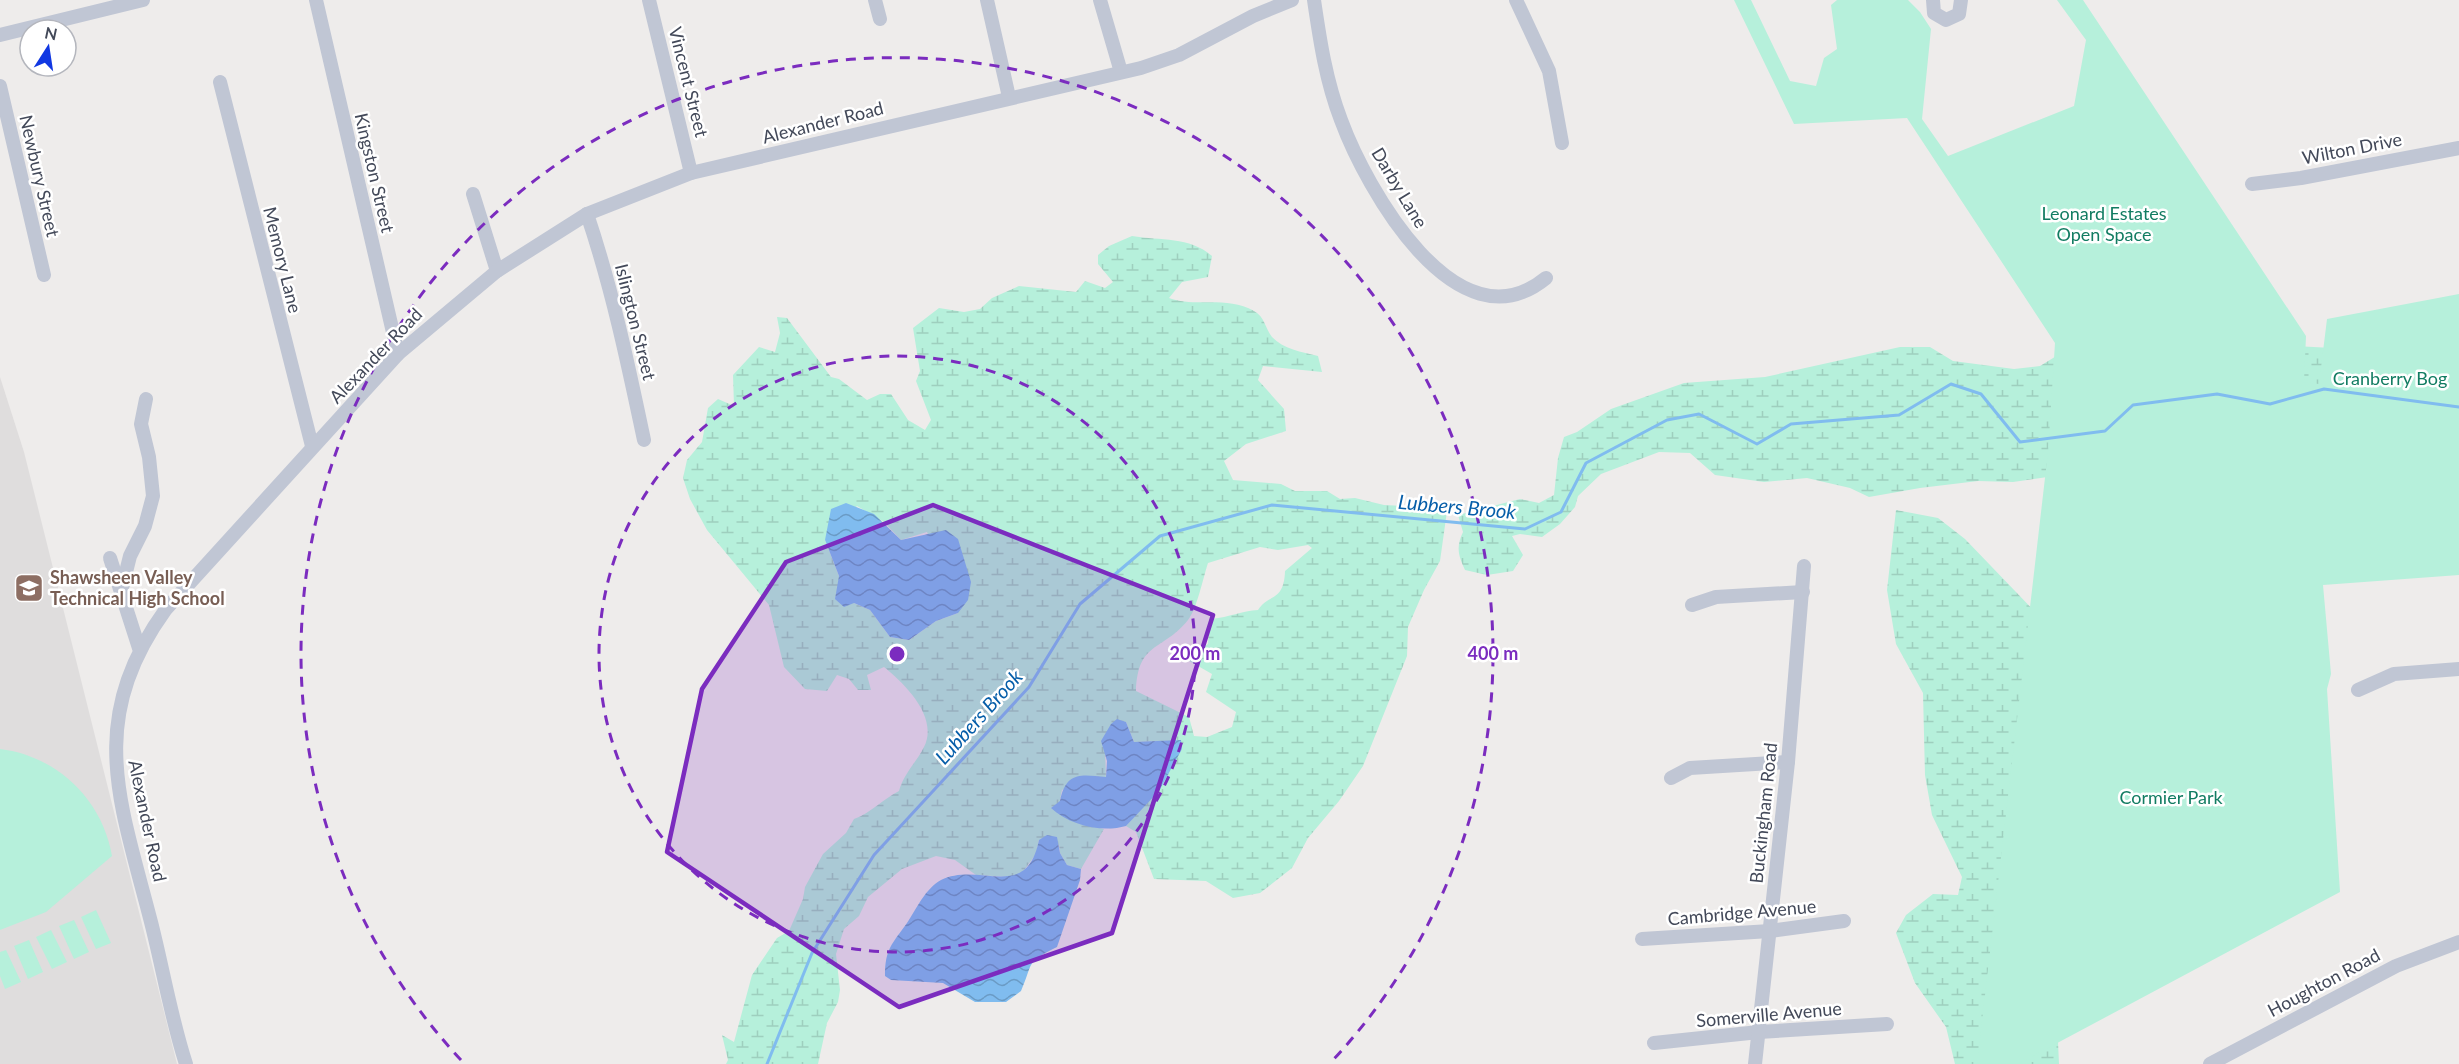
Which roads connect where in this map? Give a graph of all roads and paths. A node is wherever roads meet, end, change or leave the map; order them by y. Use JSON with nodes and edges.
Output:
{"nodes":[{"id":1,"x":143,"y":0,"type":"edge"},
{"id":2,"x":316,"y":0,"type":"edge"},
{"id":3,"x":649,"y":0,"type":"edge"},
{"id":4,"x":875,"y":0,"type":"edge"},
{"id":5,"x":987,"y":0,"type":"edge"},
{"id":6,"x":1100,"y":0,"type":"edge"},
{"id":7,"x":1292,"y":0,"type":"edge"},
{"id":8,"x":1314,"y":0,"type":"edge"},
{"id":9,"x":1516,"y":0,"type":"edge"},
{"id":10,"x":1933,"y":0,"type":"edge"},
{"id":11,"x":1961,"y":0,"type":"edge"},
{"id":12,"x":880,"y":20,"type":"dead end"},
{"id":13,"x":0,"y":35,"type":"edge"},
{"id":14,"x":1121,"y":72,"type":"junction"},
{"id":15,"x":220,"y":82,"type":"dead end"},
{"id":16,"x":0,"y":86,"type":"edge"},
{"id":17,"x":1009,"y":97,"type":"junction"},
{"id":18,"x":1562,"y":143,"type":"dead end"},
{"id":19,"x":2459,"y":148,"type":"edge"},
{"id":20,"x":691,"y":173,"type":"junction"},
{"id":21,"x":2252,"y":184,"type":"dead end"},
{"id":22,"x":473,"y":194,"type":"dead end"},
{"id":23,"x":587,"y":214,"type":"junction"},
{"id":24,"x":496,"y":271,"type":"junction"},
{"id":25,"x":44,"y":274,"type":"dead end"},
{"id":26,"x":1546,"y":278,"type":"dead end"},
{"id":27,"x":398,"y":354,"type":"junction"},
{"id":28,"x":146,"y":399,"type":"dead end"},
{"id":29,"x":644,"y":440,"type":"dead end"},
{"id":30,"x":312,"y":446,"type":"junction"},
{"id":31,"x":110,"y":558,"type":"dead end"},
{"id":32,"x":1804,"y":566,"type":"dead end"},
{"id":33,"x":122,"y":592,"type":"junction"},
{"id":34,"x":1803,"y":592,"type":"junction"},
{"id":35,"x":1692,"y":605,"type":"dead end"},
{"id":36,"x":139,"y":648,"type":"junction"},
{"id":37,"x":2459,"y":669,"type":"edge"},
{"id":38,"x":2358,"y":690,"type":"dead end"},
{"id":39,"x":1788,"y":762,"type":"junction"},
{"id":40,"x":1671,"y":778,"type":"dead end"},
{"id":41,"x":1844,"y":921,"type":"dead end"},
{"id":42,"x":1770,"y":931,"type":"junction"},
{"id":43,"x":1642,"y":939,"type":"dead end"},
{"id":44,"x":2459,"y":942,"type":"edge"},
{"id":45,"x":1887,"y":1024,"type":"dead end"},
{"id":46,"x":1759,"y":1032,"type":"junction"},
{"id":47,"x":1654,"y":1044,"type":"dead end"},
{"id":48,"x":186,"y":1064,"type":"edge"},
{"id":49,"x":1755,"y":1064,"type":"edge"},
{"id":50,"x":2210,"y":1064,"type":"edge"}],
"edges":[{"from":1,"to":13,"type":"street"},
{"from":2,"to":27,"type":"street","name":"Kingston Street"},
{"from":3,"to":20,"type":"street","name":"Vincent Street"},
{"from":4,"to":12,"type":"street"},
{"from":5,"to":17,"type":"street"},
{"from":6,"to":14,"type":"street"},
{"from":7,"to":14,"type":"street","name":"Alexander Road"},
{"from":8,"to":26,"type":"street","name":"Darby Lane"},
{"from":9,"to":18,"type":"street"},
{"from":10,"to":11,"type":"street"},
{"from":14,"to":17,"type":"street","name":"Alexander Road"},
{"from":15,"to":30,"type":"street","name":"Memory Lane"},
{"from":16,"to":25,"type":"street","name":"Newbury Street"},
{"from":17,"to":20,"type":"street","name":"Alexander Road"},
{"from":19,"to":21,"type":"street","name":"Wilton Drive"},
{"from":20,"to":23,"type":"street","name":"Alexander Road"},
{"from":22,"to":24,"type":"street"},
{"from":23,"to":24,"type":"street","name":"Alexander Road"},
{"from":23,"to":29,"type":"street","name":"Islington Street"},
{"from":24,"to":27,"type":"street","name":"Alexander Road"},
{"from":27,"to":30,"type":"street","name":"Alexander Road"},
{"from":28,"to":33,"type":"street"},
{"from":30,"to":36,"type":"street","name":"Alexander Road"},
{"from":31,"to":33,"type":"street"},
{"from":32,"to":34,"type":"street","name":"Buckingham Road"},
{"from":33,"to":36,"type":"street"},
{"from":34,"to":35,"type":"street"},
{"from":34,"to":39,"type":"street","name":"Buckingham Road"},
{"from":36,"to":48,"type":"street","name":"Alexander Road"},
{"from":37,"to":38,"type":"street"},
{"from":39,"to":40,"type":"street"},
{"from":39,"to":42,"type":"street","name":"Buckingham Road"},
{"from":41,"to":42,"type":"street","name":"Cambridge Avenue"},
{"from":42,"to":43,"type":"street","name":"Cambridge Avenue"},
{"from":42,"to":46,"type":"street","name":"Buckingham Road"},
{"from":44,"to":50,"type":"street","name":"Houghton Road"},
{"from":45,"to":46,"type":"street","name":"Somerville Avenue"},
{"from":46,"to":47,"type":"street","name":"Somerville Avenue"},
{"from":46,"to":49,"type":"street","name":"Buckingham Road"}]}
